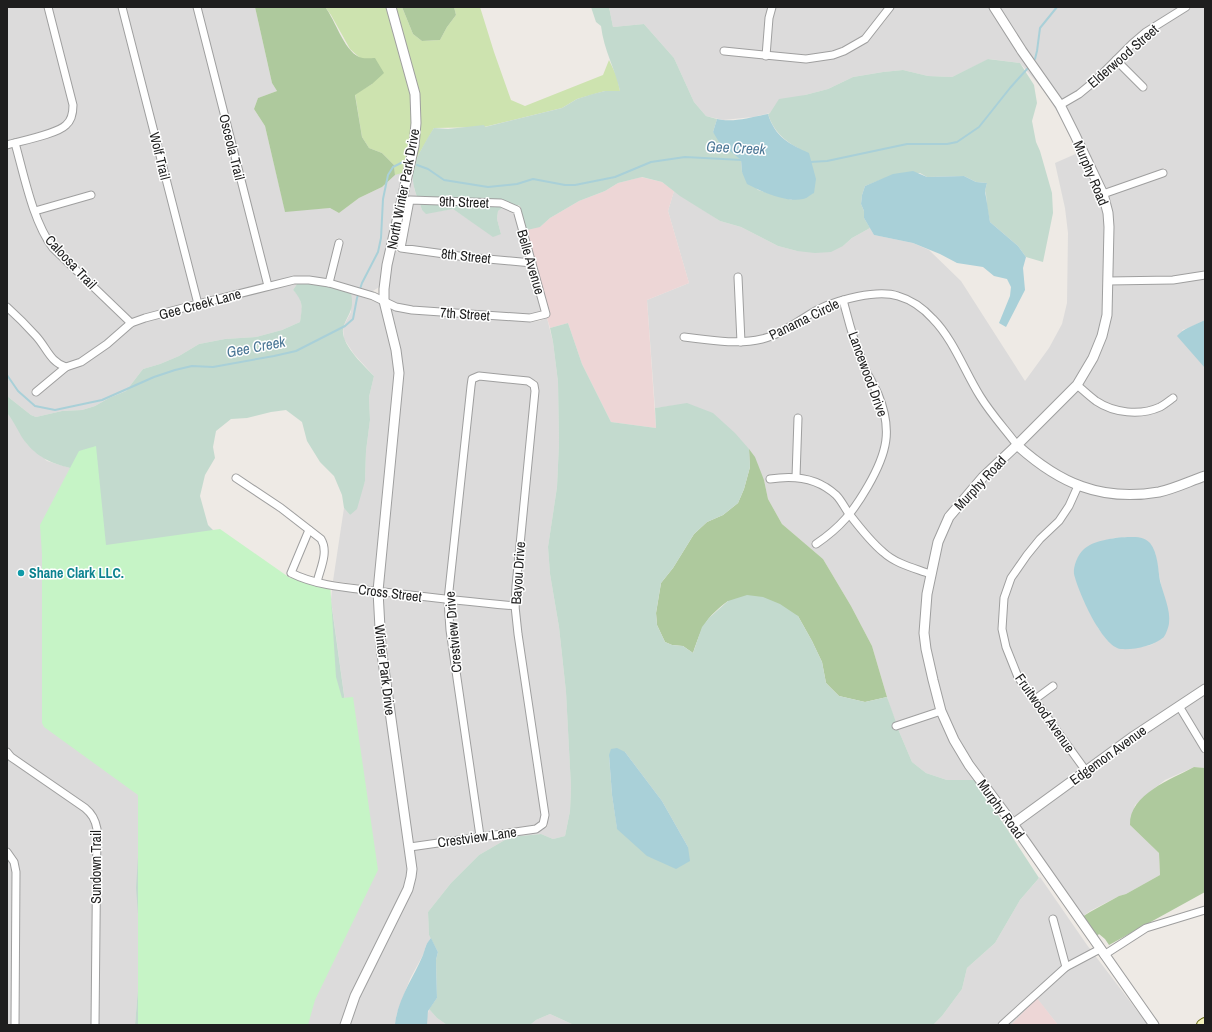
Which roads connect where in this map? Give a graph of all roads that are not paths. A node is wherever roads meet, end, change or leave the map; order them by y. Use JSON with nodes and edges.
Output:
{"nodes":[{"id":1,"x":48,"y":7,"type":"edge"},
{"id":2,"x":122,"y":7,"type":"edge"},
{"id":3,"x":197,"y":7,"type":"edge"},
{"id":4,"x":391,"y":7,"type":"edge"},
{"id":5,"x":772,"y":7,"type":"edge"},
{"id":6,"x":890,"y":7,"type":"edge"},
{"id":7,"x":994,"y":7,"type":"edge"},
{"id":8,"x":1186,"y":7,"type":"edge"},
{"id":9,"x":724,"y":52,"type":"dead end"},
{"id":10,"x":766,"y":56,"type":"junction"},
{"id":11,"x":1116,"y":60,"type":"junction"},
{"id":12,"x":1143,"y":87,"type":"dead end"},
{"id":13,"x":1060,"y":105,"type":"junction"},
{"id":14,"x":15,"y":143,"type":"junction"},
{"id":15,"x":7,"y":145,"type":"edge"},
{"id":16,"x":1163,"y":173,"type":"dead end"},
{"id":17,"x":1103,"y":194,"type":"junction"},
{"id":18,"x":91,"y":195,"type":"dead end"},
{"id":19,"x":517,"y":210,"type":"joint"},
{"id":20,"x":35,"y":211,"type":"junction"},
{"id":21,"x":339,"y":242,"type":"dead end"},
{"id":22,"x":401,"y":248,"type":"joint"},
{"id":23,"x":532,"y":263,"type":"junction"},
{"id":24,"x":1205,"y":275,"type":"edge"},
{"id":25,"x":738,"y":277,"type":"dead end"},
{"id":26,"x":1108,"y":281,"type":"junction"},
{"id":27,"x":329,"y":283,"type":"junction"},
{"id":28,"x":268,"y":286,"type":"junction"},
{"id":29,"x":843,"y":300,"type":"junction"},
{"id":30,"x":384,"y":302,"type":"junction"},
{"id":31,"x":198,"y":304,"type":"junction"},
{"id":32,"x":7,"y":307,"type":"edge"},
{"id":33,"x":546,"y":314,"type":"joint"},
{"id":34,"x":131,"y":323,"type":"junction"},
{"id":35,"x":684,"y":337,"type":"dead end"},
{"id":36,"x":741,"y":342,"type":"junction"},
{"id":37,"x":66,"y":367,"type":"junction"},
{"id":38,"x":472,"y":379,"type":"joint"},
{"id":39,"x":1077,"y":385,"type":"junction"},
{"id":40,"x":36,"y":392,"type":"dead end"},
{"id":41,"x":1173,"y":398,"type":"dead end"},
{"id":42,"x":798,"y":418,"type":"dead end"},
{"id":43,"x":1017,"y":445,"type":"junction"},
{"id":44,"x":1205,"y":476,"type":"edge"},
{"id":45,"x":796,"y":477,"type":"junction"},
{"id":46,"x":236,"y":478,"type":"dead end"},
{"id":47,"x":770,"y":480,"type":"dead end"},
{"id":48,"x":1078,"y":486,"type":"junction"},
{"id":49,"x":850,"y":515,"type":"junction"},
{"id":50,"x":309,"y":530,"type":"junction"},
{"id":51,"x":816,"y":544,"type":"dead end"},
{"id":52,"x":930,"y":574,"type":"junction"},
{"id":53,"x":317,"y":582,"type":"junction"},
{"id":54,"x":378,"y":591,"type":"junction"},
{"id":55,"x":448,"y":600,"type":"junction"},
{"id":56,"x":515,"y":606,"type":"junction"},
{"id":57,"x":1053,"y":686,"type":"dead end"},
{"id":58,"x":1205,"y":689,"type":"edge"},
{"id":59,"x":1034,"y":700,"type":"junction"},
{"id":60,"x":1179,"y":706,"type":"junction"},
{"id":61,"x":941,"y":711,"type":"junction"},
{"id":62,"x":896,"y":726,"type":"dead end"},
{"id":63,"x":1205,"y":749,"type":"edge"},
{"id":64,"x":7,"y":752,"type":"edge"},
{"id":65,"x":1086,"y":771,"type":"junction"},
{"id":66,"x":543,"y":824,"type":"joint"},
{"id":67,"x":1013,"y":824,"type":"junction"},
{"id":68,"x":480,"y":836,"type":"junction"},
{"id":69,"x":410,"y":847,"type":"junction"},
{"id":70,"x":7,"y":852,"type":"edge"},
{"id":71,"x":1205,"y":910,"type":"edge"},
{"id":72,"x":1053,"y":919,"type":"dead end"},
{"id":73,"x":1102,"y":952,"type":"junction"},
{"id":74,"x":1066,"y":967,"type":"junction"},
{"id":75,"x":1205,"y":1023,"type":"edge"},
{"id":76,"x":15,"y":1025,"type":"edge"},
{"id":77,"x":95,"y":1025,"type":"edge"},
{"id":78,"x":345,"y":1025,"type":"edge"},
{"id":79,"x":1002,"y":1025,"type":"edge"},
{"id":80,"x":1154,"y":1025,"type":"edge"},
{"id":81,"x":1202,"y":1025,"type":"edge"}],
"edges":[{"from":1,"to":14,"type":"street"},
{"from":2,"to":31,"type":"street","name":"Wolf Trail"},
{"from":3,"to":28,"type":"street","name":"Osceola Trail"},
{"from":4,"to":30,"type":"street","name":"North Winter Park Drive"},
{"from":5,"to":10,"type":"street"},
{"from":6,"to":10,"type":"street"},
{"from":7,"to":13,"type":"street","name":"Murphy Road"},
{"from":8,"to":11,"type":"street","name":"Elderwood Street"},
{"from":9,"to":10,"type":"street"},
{"from":11,"to":12,"type":"street"},
{"from":11,"to":13,"type":"street","name":"Elderwood Street"},
{"from":13,"to":17,"type":"street","name":"Murphy Road"},
{"from":14,"to":15,"type":"street"},
{"from":14,"to":20,"type":"street","name":"Caloosa Trail"},
{"from":16,"to":17,"type":"street"},
{"from":17,"to":26,"type":"street","name":"Murphy Road"},
{"from":18,"to":20,"type":"street"},
{"from":19,"to":22,"type":"street","name":"9th Street"},
{"from":19,"to":23,"type":"street","name":"Belle Avenue"},
{"from":20,"to":34,"type":"street","name":"Caloosa Trail"},
{"from":21,"to":27,"type":"street"},
{"from":22,"to":23,"type":"street","name":"8th Street"},
{"from":23,"to":33,"type":"street","name":"Belle Avenue"},
{"from":24,"to":26,"type":"street"},
{"from":25,"to":36,"type":"street"},
{"from":26,"to":39,"type":"street","name":"Murphy Road"},
{"from":27,"to":28,"type":"street","name":"Gee Creek Lane"},
{"from":27,"to":30,"type":"street","name":"Gee Creek Lane"},
{"from":28,"to":31,"type":"street","name":"Gee Creek Lane"},
{"from":29,"to":36,"type":"street","name":"Panama Circle"},
{"from":29,"to":43,"type":"street","name":"Panama Circle"},
{"from":29,"to":49,"type":"street","name":"Lancewood Drive"},
{"from":30,"to":33,"type":"street","name":"7th Street"},
{"from":30,"to":54,"type":"street","name":"Winter Park Drive"},
{"from":31,"to":34,"type":"street","name":"Gee Creek Lane"},
{"from":32,"to":37,"type":"street"},
{"from":34,"to":37,"type":"street","name":"Gee Creek Lane"},
{"from":35,"to":36,"type":"street","name":"Panama Circle"},
{"from":37,"to":40,"type":"street","name":"Gee Creek Lane"},
{"from":38,"to":55,"type":"street","name":"Crestview Drive"},
{"from":38,"to":56,"type":"street","name":"Bayou Drive"},
{"from":39,"to":41,"type":"street"},
{"from":39,"to":43,"type":"street","name":"Murphy Road"},
{"from":42,"to":45,"type":"street"},
{"from":43,"to":48,"type":"street"},
{"from":43,"to":52,"type":"street","name":"Murphy Road"},
{"from":44,"to":48,"type":"street"},
{"from":45,"to":47,"type":"street"},
{"from":45,"to":49,"type":"street"},
{"from":46,"to":50,"type":"street"},
{"from":48,"to":59,"type":"street","name":"Fruitwood Avenue"},
{"from":49,"to":51,"type":"street","name":"Lancewood Drive"},
{"from":49,"to":52,"type":"street"},
{"from":50,"to":53,"type":"street"},
{"from":50,"to":53,"type":"street","name":"Cross Street"},
{"from":52,"to":61,"type":"street","name":"Murphy Road"},
{"from":53,"to":54,"type":"street","name":"Cross Street"},
{"from":54,"to":55,"type":"street","name":"Cross Street"},
{"from":54,"to":69,"type":"street","name":"Winter Park Drive"},
{"from":55,"to":56,"type":"street","name":"Cross Street"},
{"from":55,"to":68,"type":"street","name":"Crestview Drive"},
{"from":56,"to":66,"type":"street","name":"Bayou Drive"},
{"from":57,"to":59,"type":"street"},
{"from":58,"to":60,"type":"street","name":"Edgemon Avenue"},
{"from":59,"to":65,"type":"street","name":"Fruitwood Avenue"},
{"from":60,"to":63,"type":"street"},
{"from":60,"to":65,"type":"street","name":"Edgemon Avenue"},
{"from":61,"to":62,"type":"street"},
{"from":61,"to":67,"type":"street","name":"Murphy Road"},
{"from":64,"to":77,"type":"street","name":"Sundown Trail"},
{"from":65,"to":67,"type":"street","name":"Edgemon Avenue"},
{"from":66,"to":68,"type":"street","name":"Crestview Lane"},
{"from":67,"to":73,"type":"street","name":"Murphy Road"},
{"from":68,"to":69,"type":"street","name":"Crestview Lane"},
{"from":69,"to":78,"type":"street","name":"Winter Park Drive"},
{"from":70,"to":76,"type":"street"},
{"from":71,"to":73,"type":"street"},
{"from":72,"to":74,"type":"street"},
{"from":73,"to":74,"type":"street"},
{"from":73,"to":80,"type":"street","name":"Murphy Road"},
{"from":74,"to":79,"type":"street"},
{"from":75,"to":81,"type":"main road"}]}
